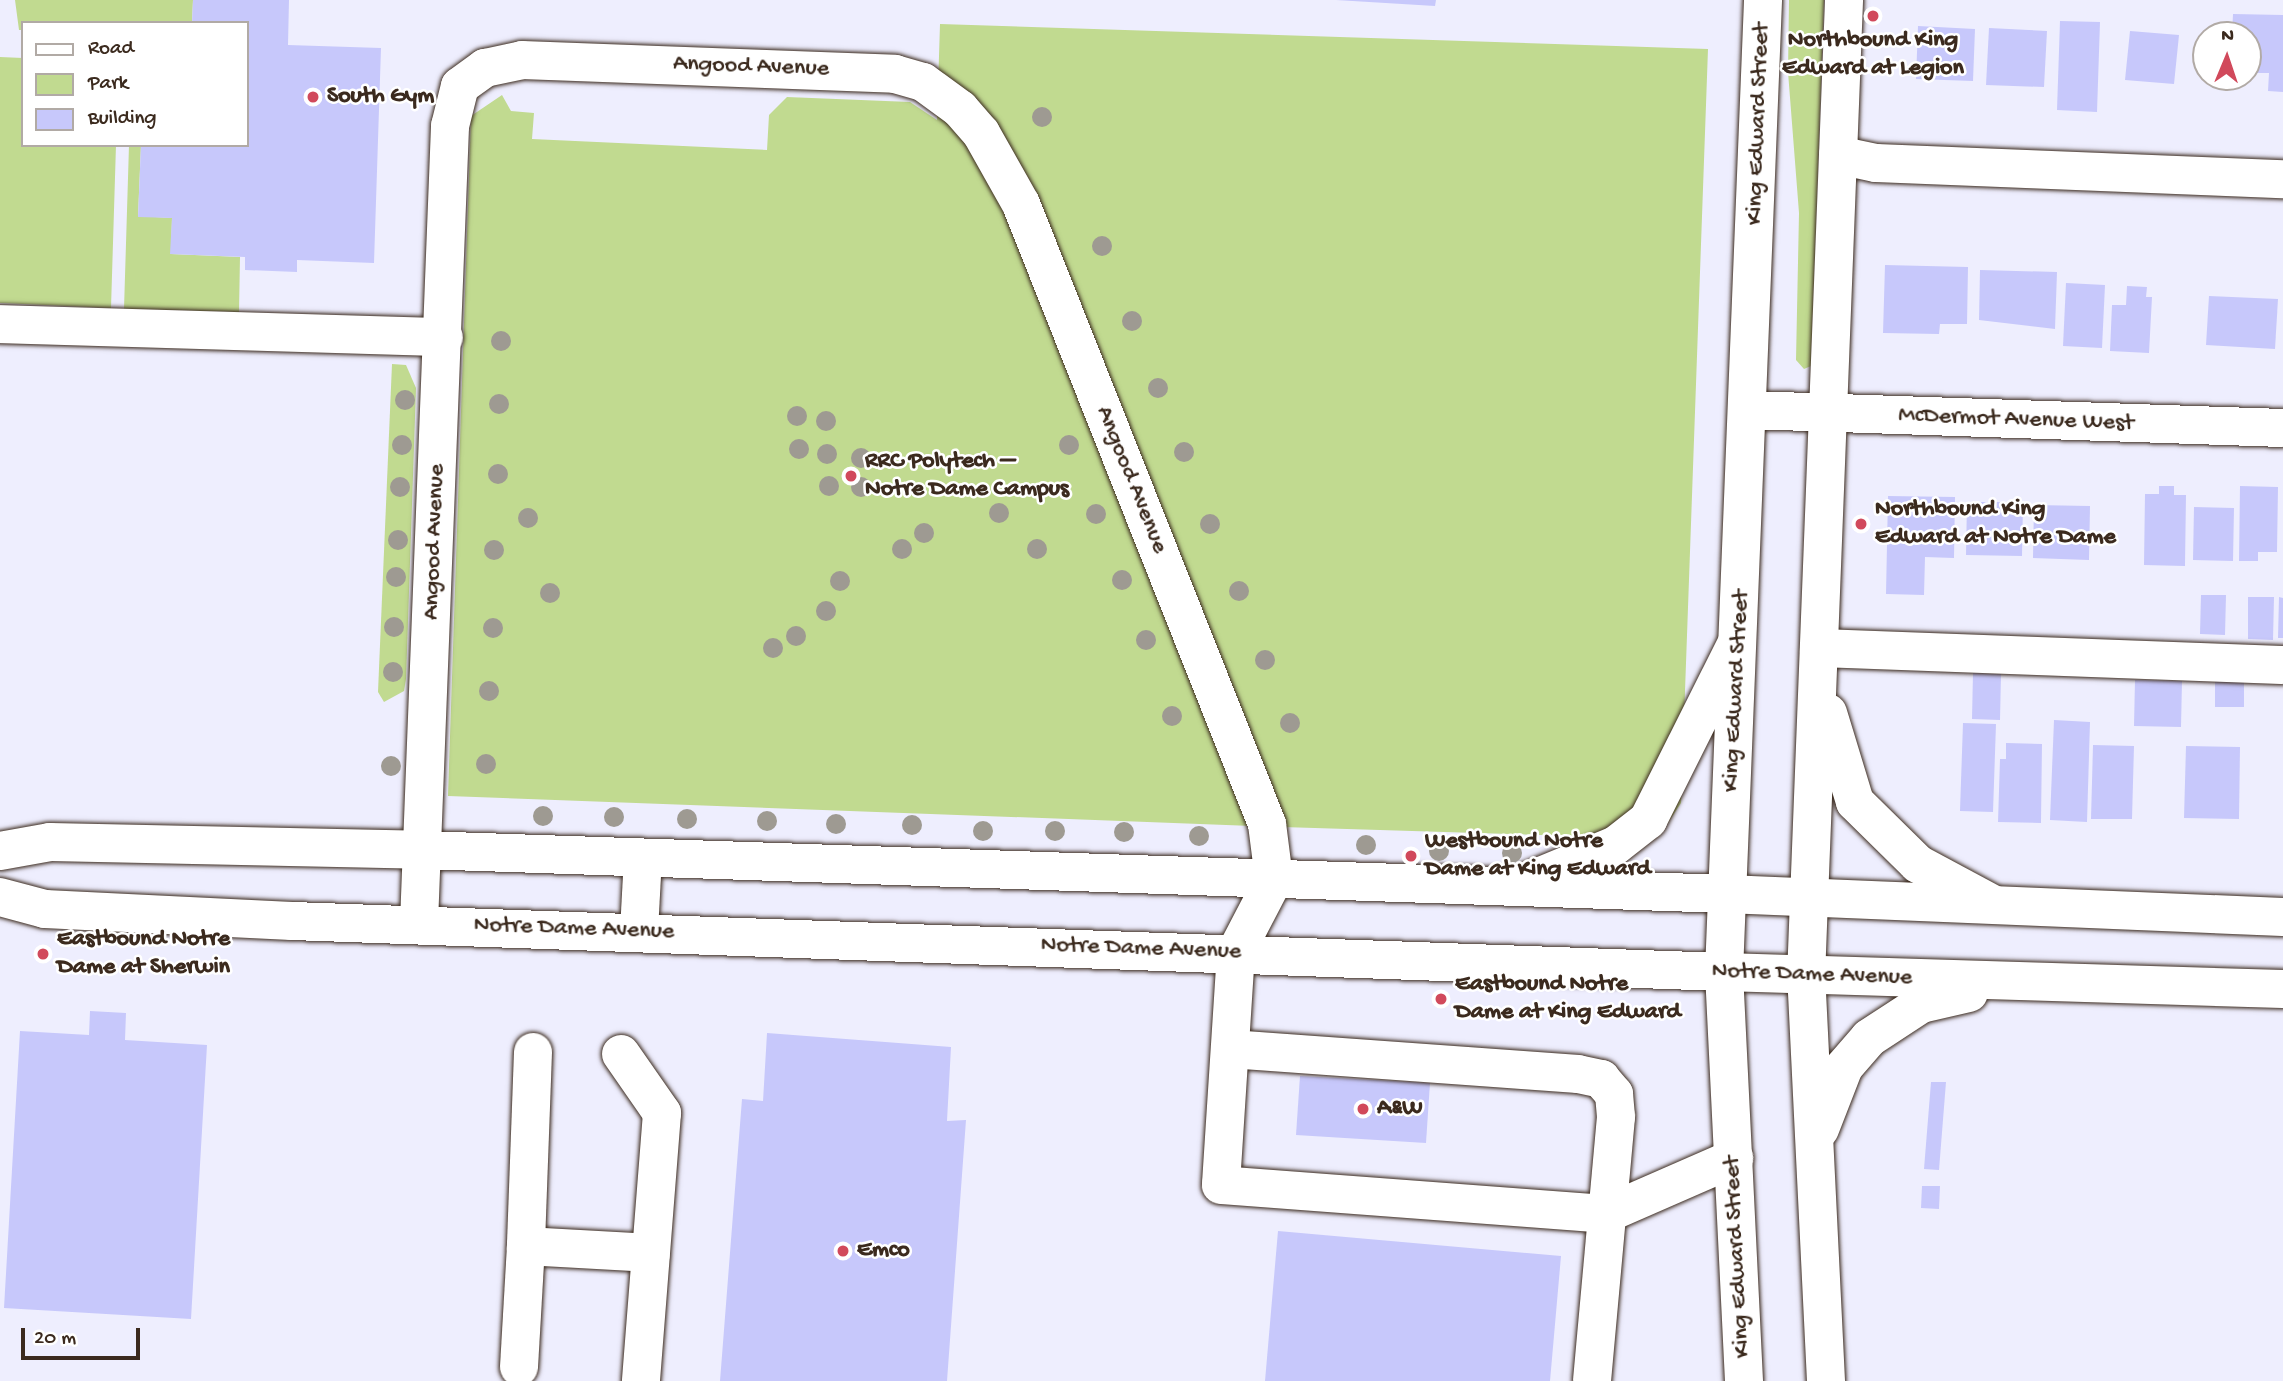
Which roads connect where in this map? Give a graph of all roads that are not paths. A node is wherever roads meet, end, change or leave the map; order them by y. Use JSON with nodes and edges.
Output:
{"nodes":[{"id":1,"x":1763,"y":0,"type":"edge"},
{"id":2,"x":1844,"y":0,"type":"edge"},
{"id":3,"x":1838,"y":155,"type":"junction"},
{"id":4,"x":2283,"y":179,"type":"edge"},
{"id":5,"x":0,"y":324,"type":"edge"},
{"id":6,"x":444,"y":337,"type":"junction"},
{"id":7,"x":1749,"y":410,"type":"junction"},
{"id":8,"x":1828,"y":412,"type":"junction"},
{"id":9,"x":2283,"y":428,"type":"edge"},
{"id":10,"x":1741,"y":635,"type":"junction"},
{"id":11,"x":1819,"y":660,"type":"junction"},
{"id":12,"x":2283,"y":665,"type":"edge"},
{"id":13,"x":421,"y":850,"type":"junction"},
{"id":14,"x":0,"y":851,"type":"edge"},
{"id":15,"x":643,"y":858,"type":"junction"},
{"id":16,"x":1274,"y":879,"type":"junction"},
{"id":17,"x":1514,"y":887,"type":"junction"},
{"id":18,"x":1726,"y":894,"type":"junction"},
{"id":19,"x":0,"y":897,"type":"edge"},
{"id":20,"x":1807,"y":898,"type":"junction"},
{"id":21,"x":2000,"y":908,"type":"junction"},
{"id":22,"x":2283,"y":917,"type":"edge"},
{"id":23,"x":419,"y":923,"type":"junction"},
{"id":24,"x":639,"y":931,"type":"junction"},
{"id":25,"x":1236,"y":952,"type":"junction"},
{"id":26,"x":1724,"y":972,"type":"junction"},
{"id":27,"x":1806,"y":977,"type":"junction"},
{"id":28,"x":2022,"y":980,"type":"junction"},
{"id":29,"x":2283,"y":989,"type":"edge"},
{"id":30,"x":1230,"y":1049,"type":"junction"},
{"id":31,"x":533,"y":1052,"type":"dead end"},
{"id":32,"x":621,"y":1054,"type":"dead end"},
{"id":33,"x":1815,"y":1141,"type":"junction"},
{"id":34,"x":1734,"y":1158,"type":"junction"},
{"id":35,"x":1606,"y":1214,"type":"junction"},
{"id":36,"x":526,"y":1246,"type":"junction"},
{"id":37,"x":651,"y":1253,"type":"junction"},
{"id":38,"x":519,"y":1367,"type":"dead end"},
{"id":39,"x":641,"y":1381,"type":"edge"},
{"id":40,"x":1592,"y":1381,"type":"edge"},
{"id":41,"x":1744,"y":1381,"type":"edge"},
{"id":42,"x":1826,"y":1381,"type":"edge"}],
"edges":[{"from":1,"to":7,"type":"street","name":"King Edward Street"},
{"from":2,"to":3,"type":"street"},
{"from":3,"to":4,"type":"street"},
{"from":3,"to":8,"type":"street"},
{"from":5,"to":6,"type":"street"},
{"from":6,"to":13,"type":"street","name":"Angood Avenue"},
{"from":6,"to":16,"type":"street","name":"Angood Avenue"},
{"from":7,"to":8,"type":"street","name":"McDermot Avenue West"},
{"from":7,"to":10,"type":"street","name":"King Edward Street"},
{"from":8,"to":9,"type":"street","name":"McDermot Avenue West"},
{"from":8,"to":11,"type":"street"},
{"from":10,"to":17,"type":"street"},
{"from":10,"to":18,"type":"street","name":"King Edward Street"},
{"from":11,"to":12,"type":"street"},
{"from":11,"to":20,"type":"street"},
{"from":11,"to":21,"type":"street"},
{"from":13,"to":14,"type":"street"},
{"from":13,"to":15,"type":"street"},
{"from":13,"to":23,"type":"street","name":"Angood Avenue"},
{"from":15,"to":16,"type":"street"},
{"from":15,"to":24,"type":"street"},
{"from":16,"to":17,"type":"street"},
{"from":16,"to":25,"type":"street"},
{"from":17,"to":18,"type":"street"},
{"from":18,"to":20,"type":"street"},
{"from":18,"to":26,"type":"street","name":"King Edward Street"},
{"from":19,"to":23,"type":"street","name":"Notre Dame Avenue"},
{"from":20,"to":21,"type":"street"},
{"from":20,"to":27,"type":"street"},
{"from":21,"to":22,"type":"street"},
{"from":23,"to":24,"type":"street","name":"Notre Dame Avenue"},
{"from":24,"to":25,"type":"street","name":"Notre Dame Avenue"},
{"from":25,"to":26,"type":"street","name":"Notre Dame Avenue"},
{"from":25,"to":30,"type":"street"},
{"from":26,"to":27,"type":"street","name":"Notre Dame Avenue"},
{"from":26,"to":34,"type":"street","name":"King Edward Street"},
{"from":27,"to":28,"type":"street","name":"Notre Dame Avenue"},
{"from":27,"to":33,"type":"street"},
{"from":28,"to":29,"type":"street","name":"Notre Dame Avenue"},
{"from":28,"to":33,"type":"street"},
{"from":30,"to":35,"type":"street"},
{"from":30,"to":35,"type":"street"},
{"from":31,"to":36,"type":"street"},
{"from":32,"to":37,"type":"street"},
{"from":33,"to":42,"type":"street"},
{"from":34,"to":35,"type":"street"},
{"from":34,"to":41,"type":"street","name":"King Edward Street"},
{"from":35,"to":40,"type":"street"},
{"from":36,"to":37,"type":"street"},
{"from":36,"to":38,"type":"street"},
{"from":37,"to":39,"type":"street"}]}
